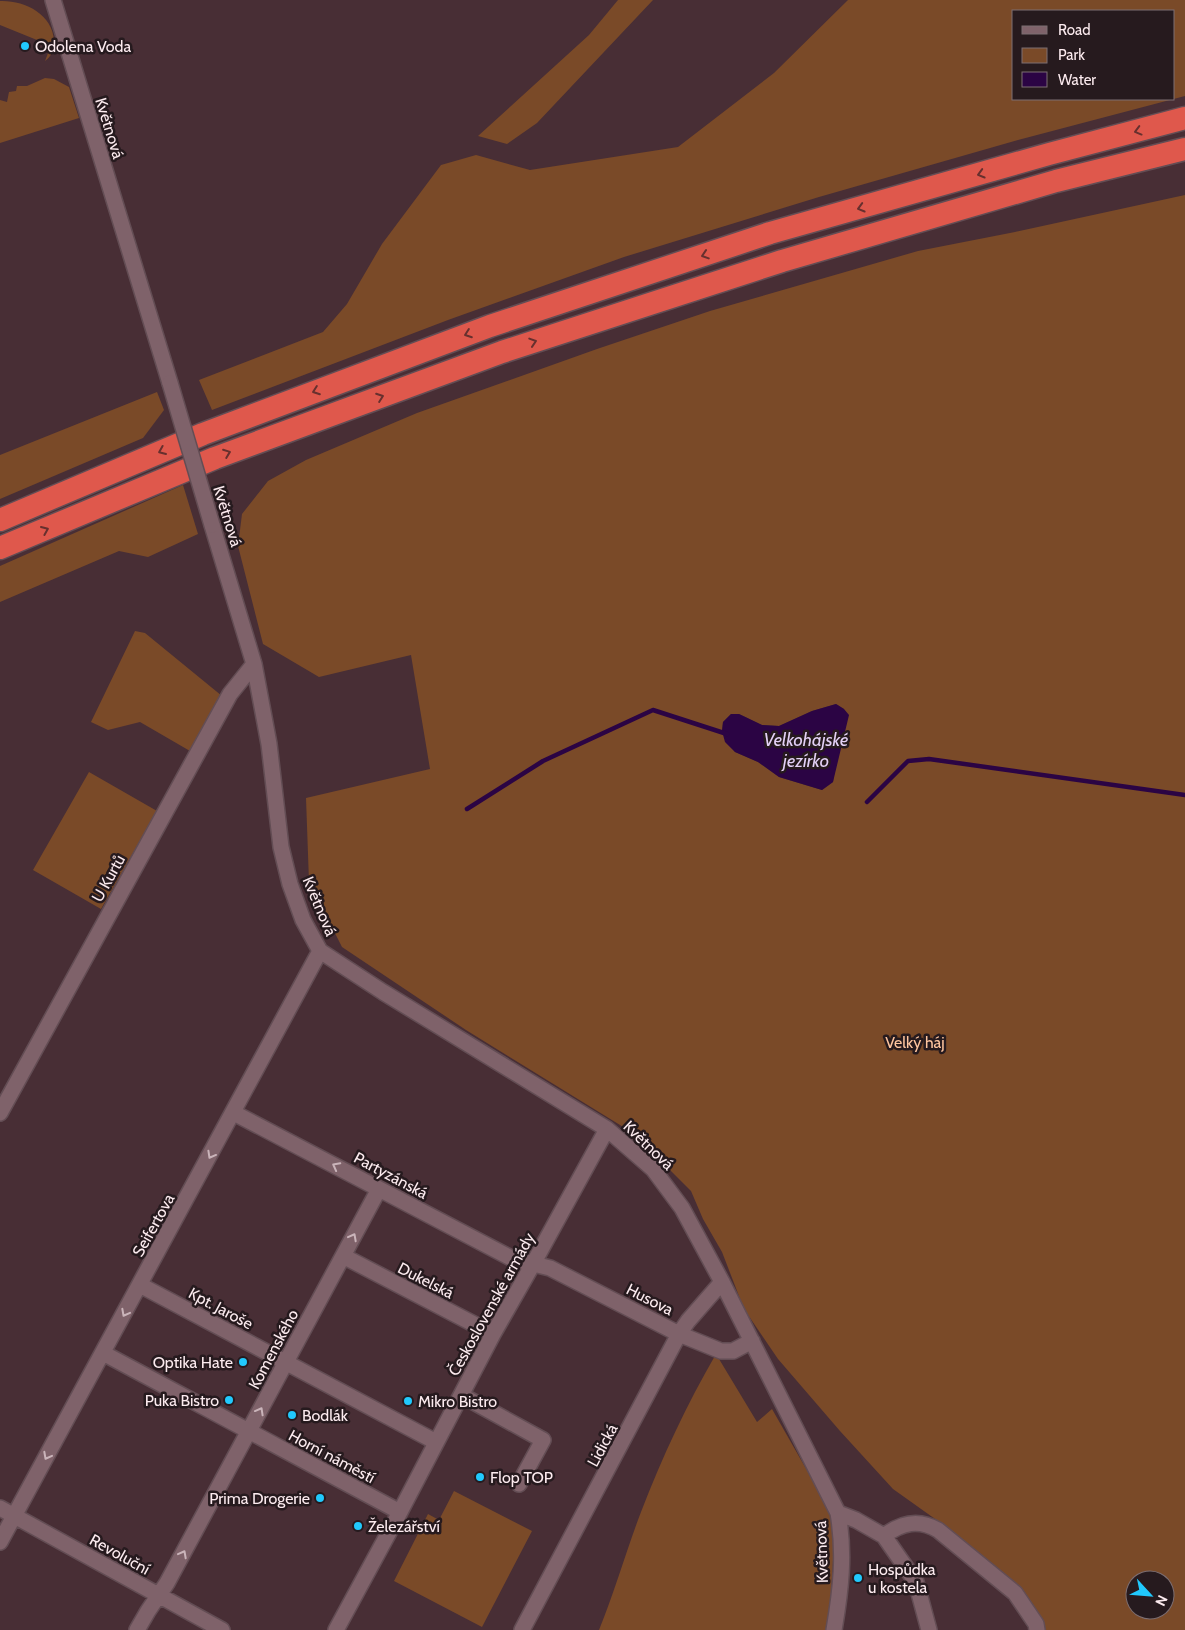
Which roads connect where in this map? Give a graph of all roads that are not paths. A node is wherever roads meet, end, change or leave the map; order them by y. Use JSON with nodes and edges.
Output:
{"nodes":[{"id":1,"x":53,"y":0,"type":"edge"},
{"id":2,"x":1185,"y":118,"type":"edge"},
{"id":3,"x":1185,"y":149,"type":"edge"},
{"id":4,"x":0,"y":520,"type":"edge"},
{"id":5,"x":0,"y":548,"type":"edge"},
{"id":6,"x":254,"y":664,"type":"junction"},
{"id":7,"x":320,"y":951,"type":"junction"},
{"id":8,"x":234,"y":1112,"type":"junction"},
{"id":9,"x":0,"y":1113,"type":"edge"},
{"id":10,"x":607,"y":1128,"type":"junction"},
{"id":11,"x":379,"y":1189,"type":"junction"},
{"id":12,"x":343,"y":1256,"type":"junction"},
{"id":13,"x":534,"y":1264,"type":"junction"},
{"id":14,"x":722,"y":1282,"type":"junction"},
{"id":15,"x":140,"y":1285,"type":"junction"},
{"id":16,"x":493,"y":1334,"type":"junction"},
{"id":17,"x":679,"y":1334,"type":"junction"},
{"id":18,"x":752,"y":1341,"type":"junction"},
{"id":19,"x":103,"y":1353,"type":"junction"},
{"id":20,"x":286,"y":1362,"type":"junction"},
{"id":21,"x":461,"y":1395,"type":"junction"},
{"id":22,"x":249,"y":1431,"type":"junction"},
{"id":23,"x":436,"y":1442,"type":"junction"},
{"id":24,"x":519,"y":1484,"type":"dead end"},
{"id":25,"x":0,"y":1508,"type":"edge"},
{"id":26,"x":400,"y":1512,"type":"junction"},
{"id":27,"x":838,"y":1513,"type":"junction"},
{"id":28,"x":15,"y":1516,"type":"junction"},
{"id":29,"x":884,"y":1536,"type":"junction"},
{"id":30,"x":0,"y":1542,"type":"edge"},
{"id":31,"x":158,"y":1596,"type":"junction"},
{"id":32,"x":137,"y":1630,"type":"edge"},
{"id":33,"x":222,"y":1630,"type":"edge"},
{"id":34,"x":336,"y":1630,"type":"edge"},
{"id":35,"x":522,"y":1630,"type":"edge"},
{"id":36,"x":834,"y":1630,"type":"edge"},
{"id":37,"x":929,"y":1630,"type":"edge"},
{"id":38,"x":1037,"y":1630,"type":"edge"}],
"edges":[{"from":1,"to":6,"type":"street","name":"Květnová","bridge":true},
{"from":2,"to":4,"type":"highway","one_way":true},
{"from":5,"to":3,"type":"highway","one_way":true},
{"from":6,"to":7,"type":"street","name":"Květnová"},
{"from":6,"to":9,"type":"street","name":"U Kurtů"},
{"from":7,"to":8,"type":"street","name":"Seifertova"},
{"from":7,"to":10,"type":"street","name":"Květnová"},
{"from":11,"to":8,"type":"street","name":"Partyzánská","one_way":true},
{"from":8,"to":15,"type":"street","name":"Seifertova","one_way":true},
{"from":10,"to":13,"type":"street","name":"Československé armády"},
{"from":10,"to":14,"type":"street","name":"Květnová"},
{"from":12,"to":11,"type":"street","name":"Komenského","one_way":true},
{"from":11,"to":13,"type":"street","name":"Partyzánská"},
{"from":12,"to":16,"type":"street","name":"Dukelská"},
{"from":12,"to":20,"type":"street","name":"Komenského"},
{"from":13,"to":16,"type":"street","name":"Československé armády"},
{"from":13,"to":17,"type":"street","name":"Husova"},
{"from":14,"to":17,"type":"street","name":"Lidická"},
{"from":14,"to":18,"type":"street","name":"Květnová"},
{"from":15,"to":19,"type":"street","name":"Seifertova","one_way":true},
{"from":15,"to":20,"type":"street","name":"Kpt. Jaroše"},
{"from":16,"to":21,"type":"street","name":"Československé armády"},
{"from":17,"to":18,"type":"street","name":"Husova"},
{"from":17,"to":35,"type":"street","name":"Lidická"},
{"from":18,"to":27,"type":"street","name":"Květnová"},
{"from":19,"to":22,"type":"street","name":"Horní náměstí"},
{"from":19,"to":28,"type":"street","name":"Seifertova","one_way":true},
{"from":22,"to":20,"type":"street","name":"Komenského","one_way":true},
{"from":20,"to":23,"type":"street"},
{"from":21,"to":23,"type":"street","name":"Československé armády"},
{"from":21,"to":24,"type":"street"},
{"from":22,"to":26,"type":"street","name":"Horní náměstí"},
{"from":31,"to":22,"type":"street","name":"Komenského","one_way":true},
{"from":23,"to":26,"type":"street","name":"Československé armády"},
{"from":25,"to":28,"type":"street","name":"Revoluční"},
{"from":26,"to":34,"type":"street","name":"Československé armády"},
{"from":27,"to":29,"type":"street"},
{"from":27,"to":36,"type":"street","name":"Květnová"},
{"from":28,"to":30,"type":"street","name":"Seifertova"},
{"from":28,"to":31,"type":"street","name":"Revoluční"},
{"from":29,"to":37,"type":"street"},
{"from":29,"to":38,"type":"street"},
{"from":31,"to":32,"type":"street","name":"Komenského"},
{"from":31,"to":33,"type":"street","name":"Revoluční"}]}
